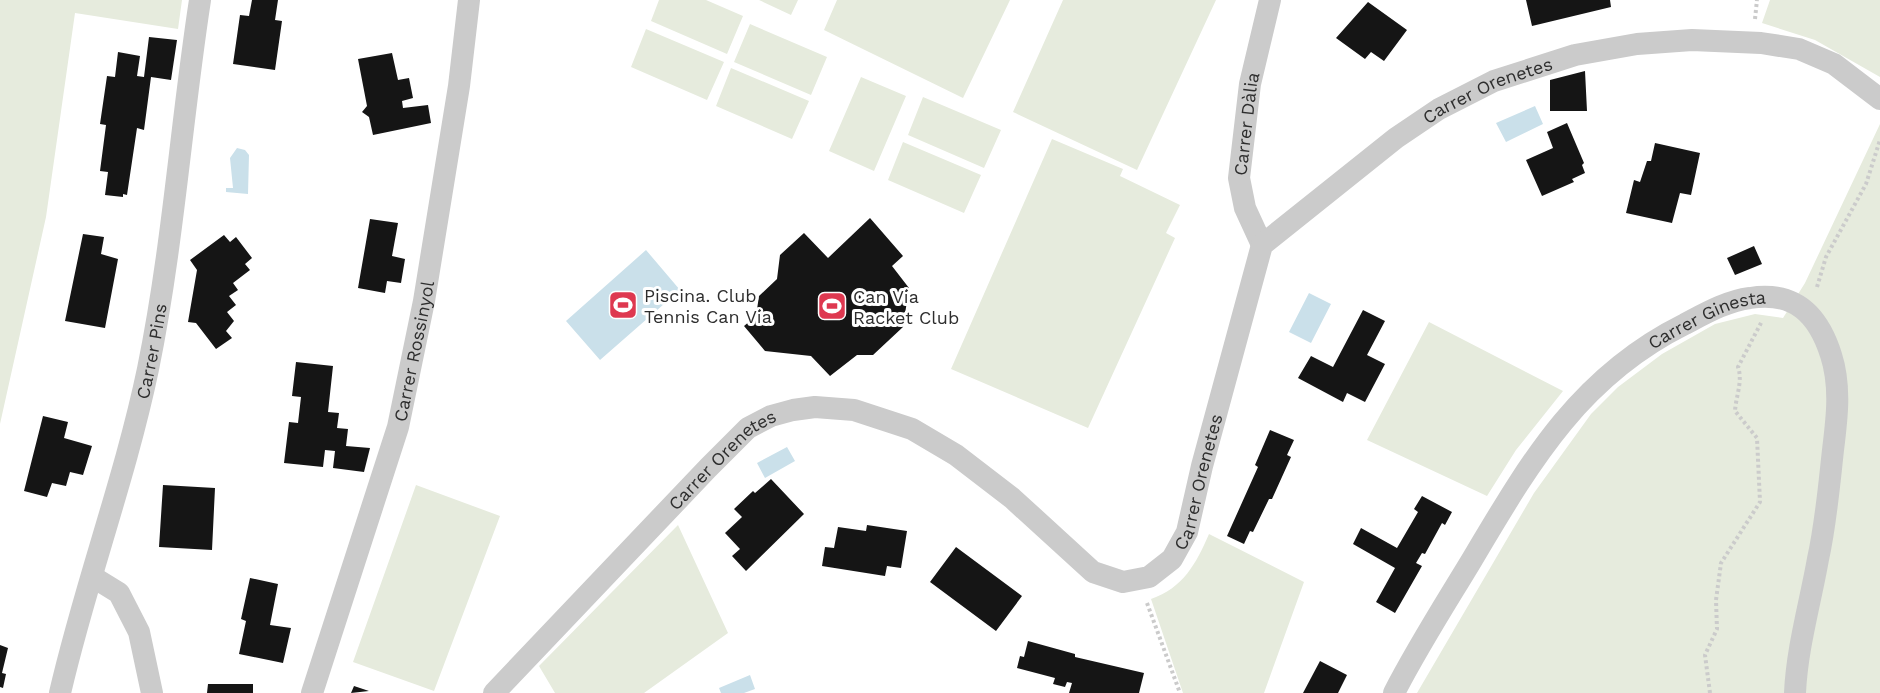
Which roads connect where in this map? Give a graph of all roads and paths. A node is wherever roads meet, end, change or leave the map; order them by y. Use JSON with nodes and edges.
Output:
{"nodes":[{"id":1,"x":200,"y":0,"type":"edge"},
{"id":2,"x":469,"y":0,"type":"edge"},
{"id":3,"x":1270,"y":0,"type":"edge"},
{"id":4,"x":1880,"y":99,"type":"edge"},
{"id":5,"x":1880,"y":140,"type":"edge"},
{"id":6,"x":1262,"y":245,"type":"junction"},
{"id":7,"x":1758,"y":297,"type":"junction"},
{"id":8,"x":1800,"y":305,"type":"junction"},
{"id":9,"x":93,"y":577,"type":"junction"},
{"id":10,"x":1144,"y":594,"type":"dead end"},
{"id":11,"x":60,"y":693,"type":"edge"},
{"id":12,"x":152,"y":693,"type":"edge"},
{"id":13,"x":312,"y":693,"type":"edge"},
{"id":14,"x":494,"y":693,"type":"edge"},
{"id":15,"x":1180,"y":693,"type":"edge"},
{"id":16,"x":1394,"y":693,"type":"edge"},
{"id":17,"x":1710,"y":693,"type":"edge"},
{"id":18,"x":1795,"y":693,"type":"edge"}],
"edges":[{"from":1,"to":9,"type":"street","name":"Carrer Pins"},
{"from":2,"to":13,"type":"street","name":"Carrer Rossinyol"},
{"from":3,"to":6,"type":"street","name":"Carrer Dàlia"},
{"from":4,"to":6,"type":"street","name":"Carrer Orenetes"},
{"from":5,"to":8,"type":"path"},
{"from":6,"to":14,"type":"street","name":"Carrer Orenetes"},
{"from":7,"to":8,"type":"street","name":"Carrer Ginesta"},
{"from":7,"to":16,"type":"street","name":"Carrer Ginesta"},
{"from":7,"to":17,"type":"path"},
{"from":8,"to":18,"type":"street"},
{"from":9,"to":11,"type":"street","name":"Carrer Pins"},
{"from":9,"to":12,"type":"street"},
{"from":10,"to":15,"type":"path"}]}
